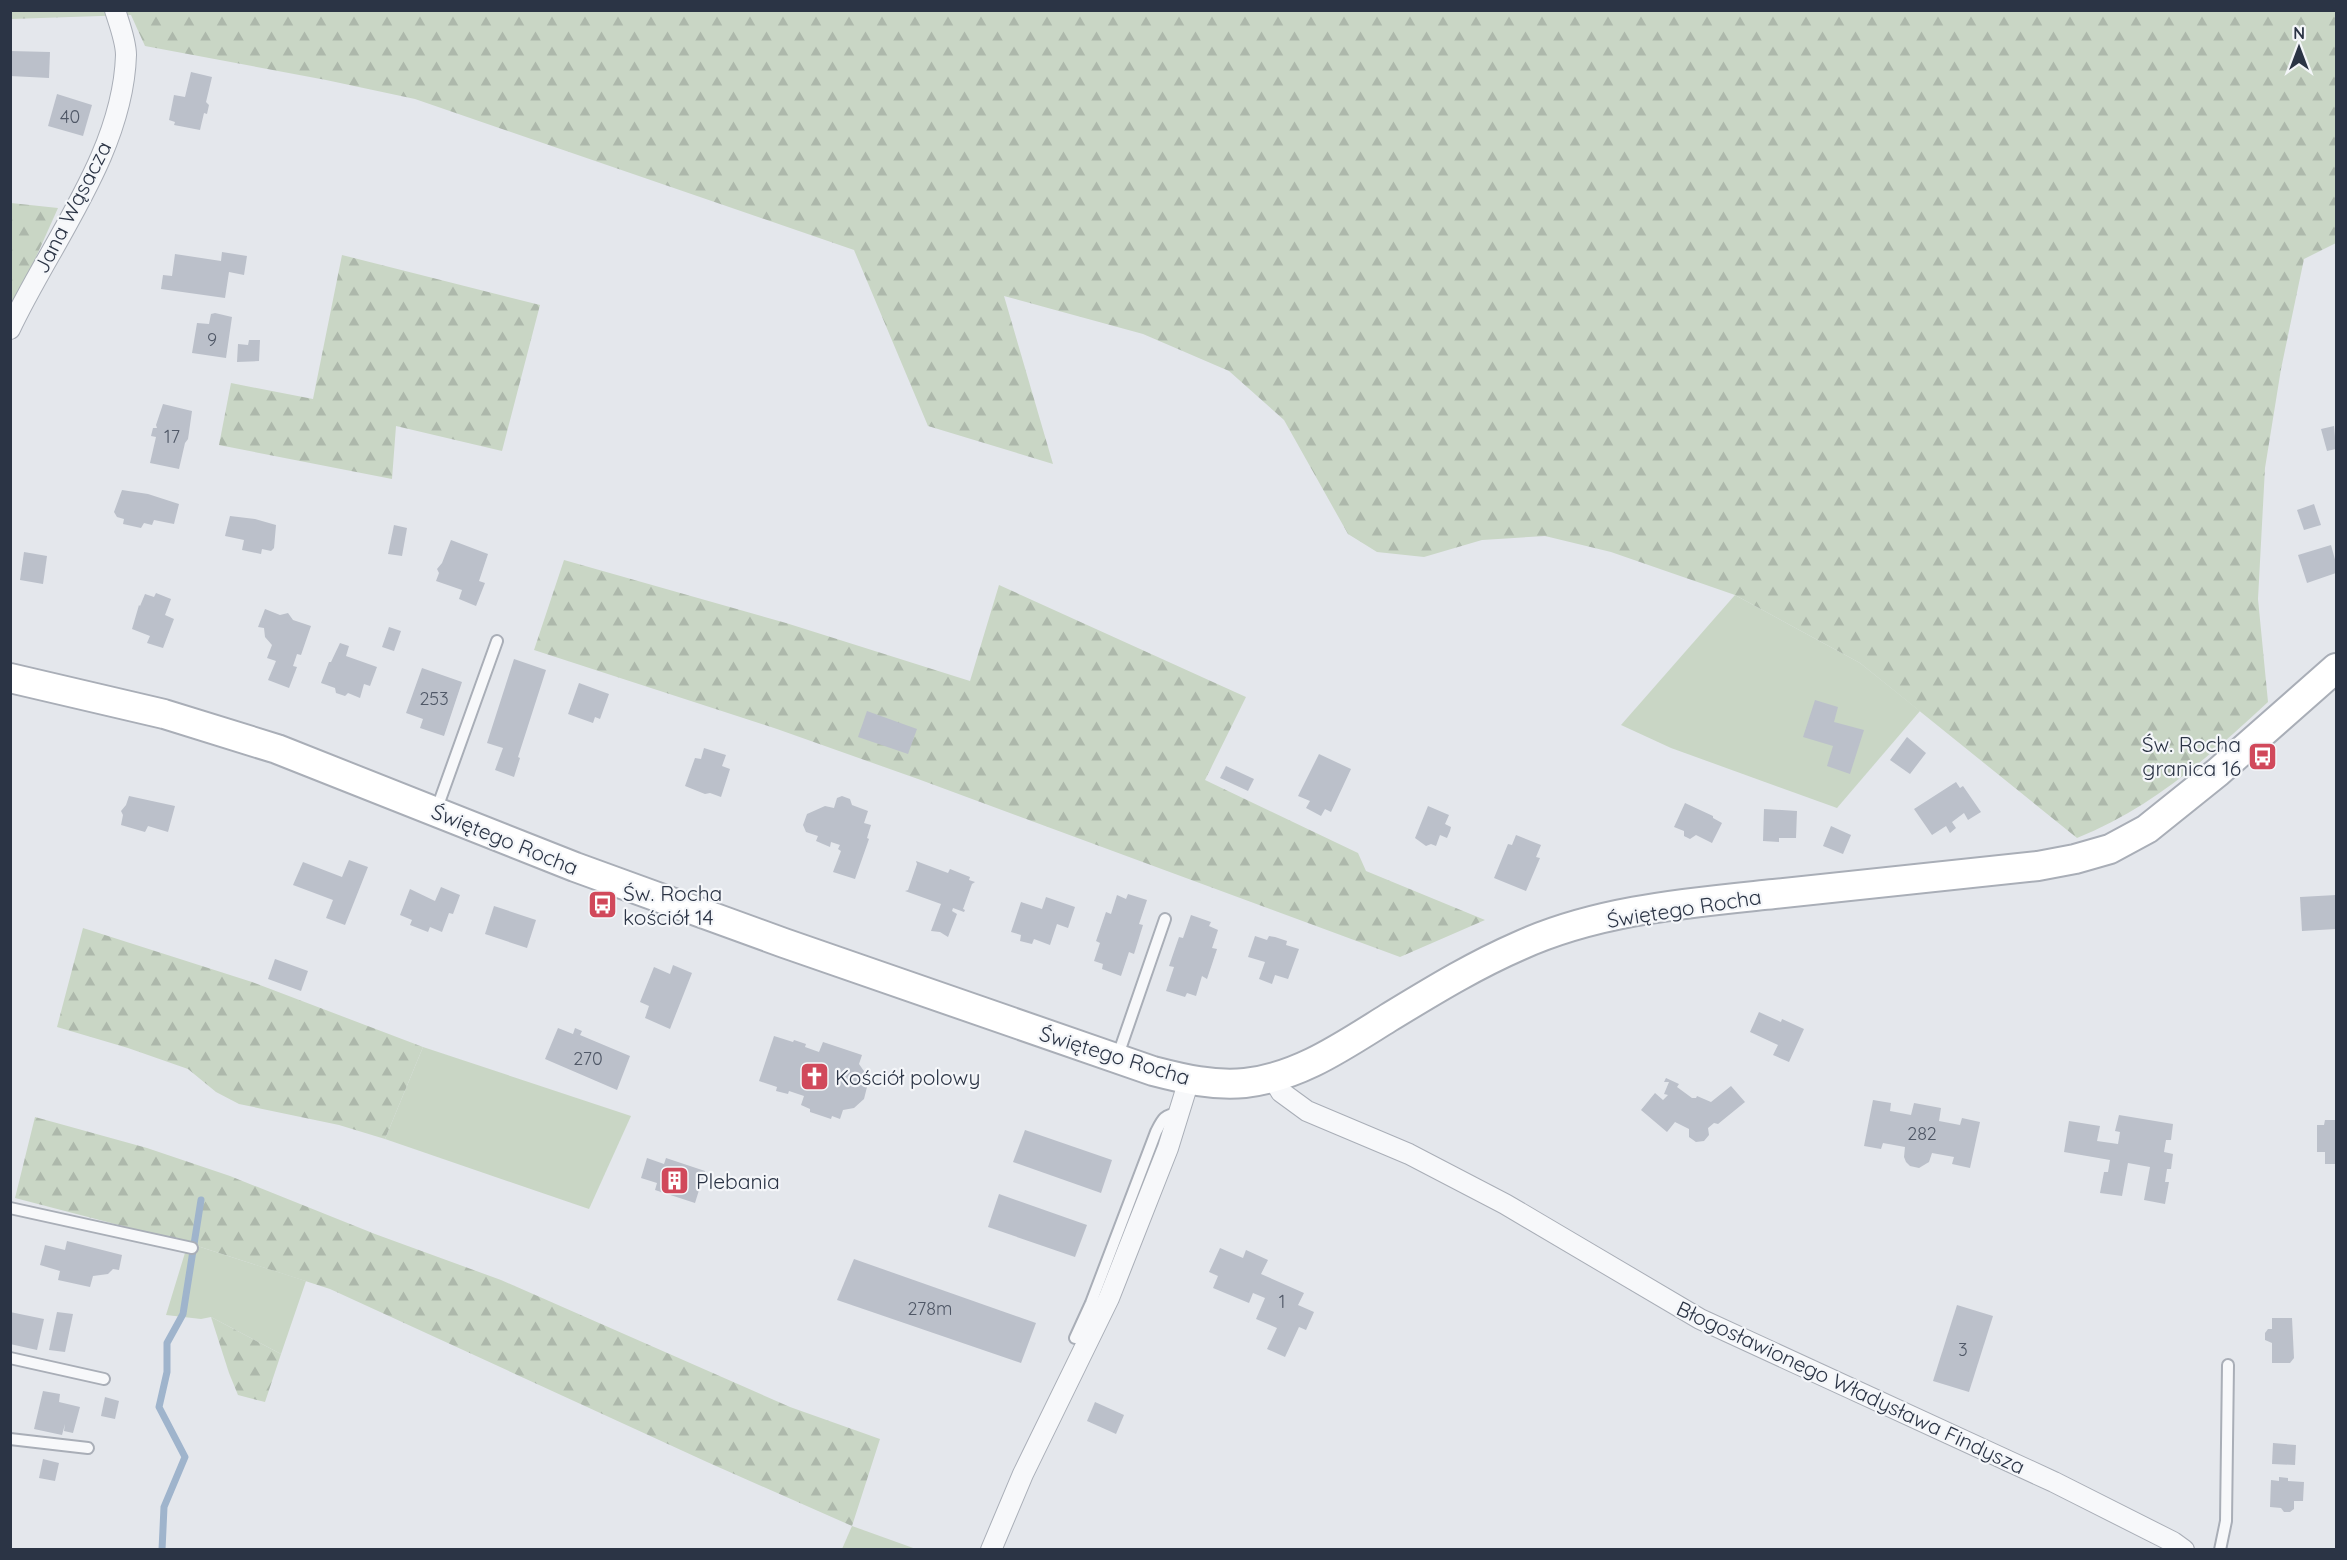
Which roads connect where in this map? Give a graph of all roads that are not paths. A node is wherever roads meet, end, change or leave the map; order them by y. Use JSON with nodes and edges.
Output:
{"nodes":[{"id":1,"x":115,"y":10,"type":"edge"},
{"id":2,"x":10,"y":329,"type":"edge"},
{"id":3,"x":496,"y":641,"type":"dead end"},
{"id":4,"x":2337,"y":668,"type":"edge"},
{"id":5,"x":10,"y":678,"type":"edge"},
{"id":6,"x":436,"y":811,"type":"junction"},
{"id":7,"x":1165,"y":919,"type":"dead end"},
{"id":8,"x":1117,"y":1058,"type":"junction"},
{"id":9,"x":1273,"y":1078,"type":"junction"},
{"id":10,"x":1190,"y":1080,"type":"junction"},
{"id":11,"x":1178,"y":1114,"type":"junction"},
{"id":12,"x":10,"y":1208,"type":"edge"},
{"id":13,"x":192,"y":1248,"type":"dead end"},
{"id":14,"x":1075,"y":1338,"type":"dead end"},
{"id":15,"x":10,"y":1358,"type":"edge"},
{"id":16,"x":2228,"y":1365,"type":"dead end"},
{"id":17,"x":104,"y":1379,"type":"dead end"},
{"id":18,"x":10,"y":1439,"type":"edge"},
{"id":19,"x":88,"y":1448,"type":"dead end"},
{"id":20,"x":991,"y":1550,"type":"edge"},
{"id":21,"x":2184,"y":1550,"type":"edge"},
{"id":22,"x":2220,"y":1550,"type":"edge"}],
"edges":[{"from":1,"to":2,"type":"street","name":"Jana Wąsacza"},
{"from":3,"to":6,"type":"lane"},
{"from":4,"to":9,"type":"street","name":"Świętego Rocha"},
{"from":5,"to":6,"type":"street","name":"Świętego Rocha"},
{"from":6,"to":8,"type":"street","name":"Świętego Rocha"},
{"from":7,"to":8,"type":"lane"},
{"from":8,"to":10,"type":"street","name":"Świętego Rocha"},
{"from":9,"to":10,"type":"street","name":"Świętego Rocha"},
{"from":9,"to":21,"type":"street","name":"Błogosławionego Władysława Findysza"},
{"from":10,"to":11,"type":"street"},
{"from":11,"to":14,"type":"lane"},
{"from":11,"to":20,"type":"street"},
{"from":12,"to":13,"type":"lane"},
{"from":15,"to":17,"type":"lane"},
{"from":16,"to":22,"type":"lane"},
{"from":18,"to":19,"type":"lane"}]}
